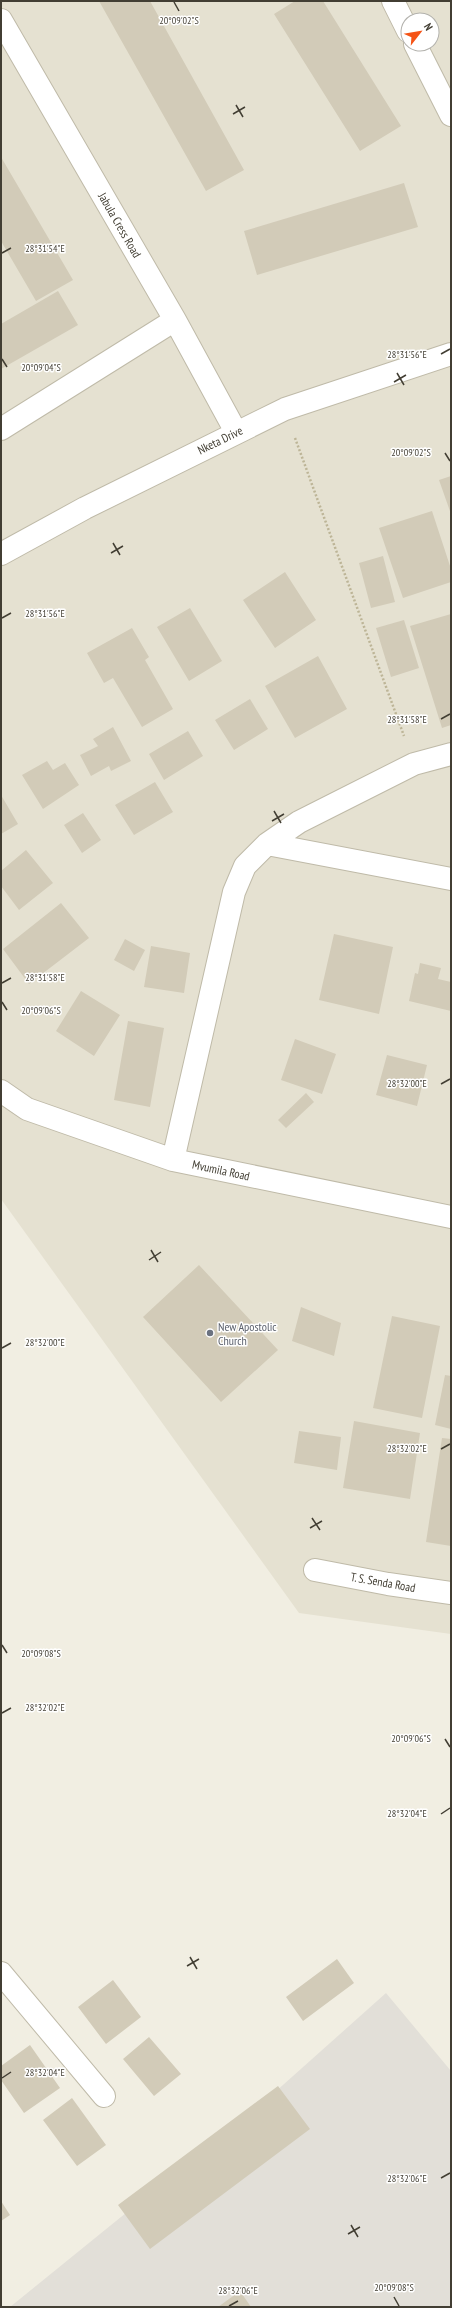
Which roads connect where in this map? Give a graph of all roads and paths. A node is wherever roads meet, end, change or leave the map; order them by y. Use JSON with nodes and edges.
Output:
{"nodes":[{"id":1,"x":393,"y":1,"type":"edge"},
{"id":2,"x":400,"y":15,"type":"edge"},
{"id":3,"x":1,"y":20,"type":"edge"},
{"id":4,"x":419,"y":52,"type":"edge"},
{"id":5,"x":451,"y":115,"type":"edge"},
{"id":6,"x":175,"y":320,"type":"junction"},
{"id":7,"x":451,"y":354,"type":"edge"},
{"id":8,"x":285,"y":409,"type":"junction"},
{"id":9,"x":1,"y":428,"type":"edge"},
{"id":10,"x":236,"y":432,"type":"junction"},
{"id":11,"x":1,"y":554,"type":"edge"},
{"id":12,"x":451,"y":754,"type":"edge"},
{"id":13,"x":414,"y":764,"type":"junction"},
{"id":14,"x":266,"y":844,"type":"junction"},
{"id":15,"x":451,"y":879,"type":"edge"},
{"id":16,"x":1,"y":1091,"type":"edge"},
{"id":17,"x":173,"y":1160,"type":"junction"},
{"id":18,"x":451,"y":1217,"type":"edge"},
{"id":19,"x":315,"y":1570,"type":"dead end"},
{"id":20,"x":451,"y":1593,"type":"edge"},
{"id":21,"x":1,"y":1973,"type":"edge"},
{"id":22,"x":104,"y":2096,"type":"dead end"}],
"edges":[{"from":1,"to":2,"type":"street"},
{"from":3,"to":6,"type":"street","name":"Jabula Cress Road"},
{"from":4,"to":5,"type":"street"},
{"from":6,"to":9,"type":"street"},
{"from":6,"to":10,"type":"street","name":"Jabula Cress Road"},
{"from":7,"to":8,"type":"street","name":"Nketa Drive"},
{"from":8,"to":10,"type":"street","name":"Nketa Drive"},
{"from":8,"to":13,"type":"path"},
{"from":10,"to":11,"type":"street","name":"Nketa Drive"},
{"from":12,"to":13,"type":"street"},
{"from":13,"to":14,"type":"street"},
{"from":14,"to":15,"type":"street"},
{"from":14,"to":17,"type":"street"},
{"from":16,"to":17,"type":"street","name":"Mvumila Road"},
{"from":17,"to":18,"type":"street","name":"Mvumila Road"},
{"from":19,"to":20,"type":"street","name":"T. S. Senda Road"},
{"from":21,"to":22,"type":"street"}]}
